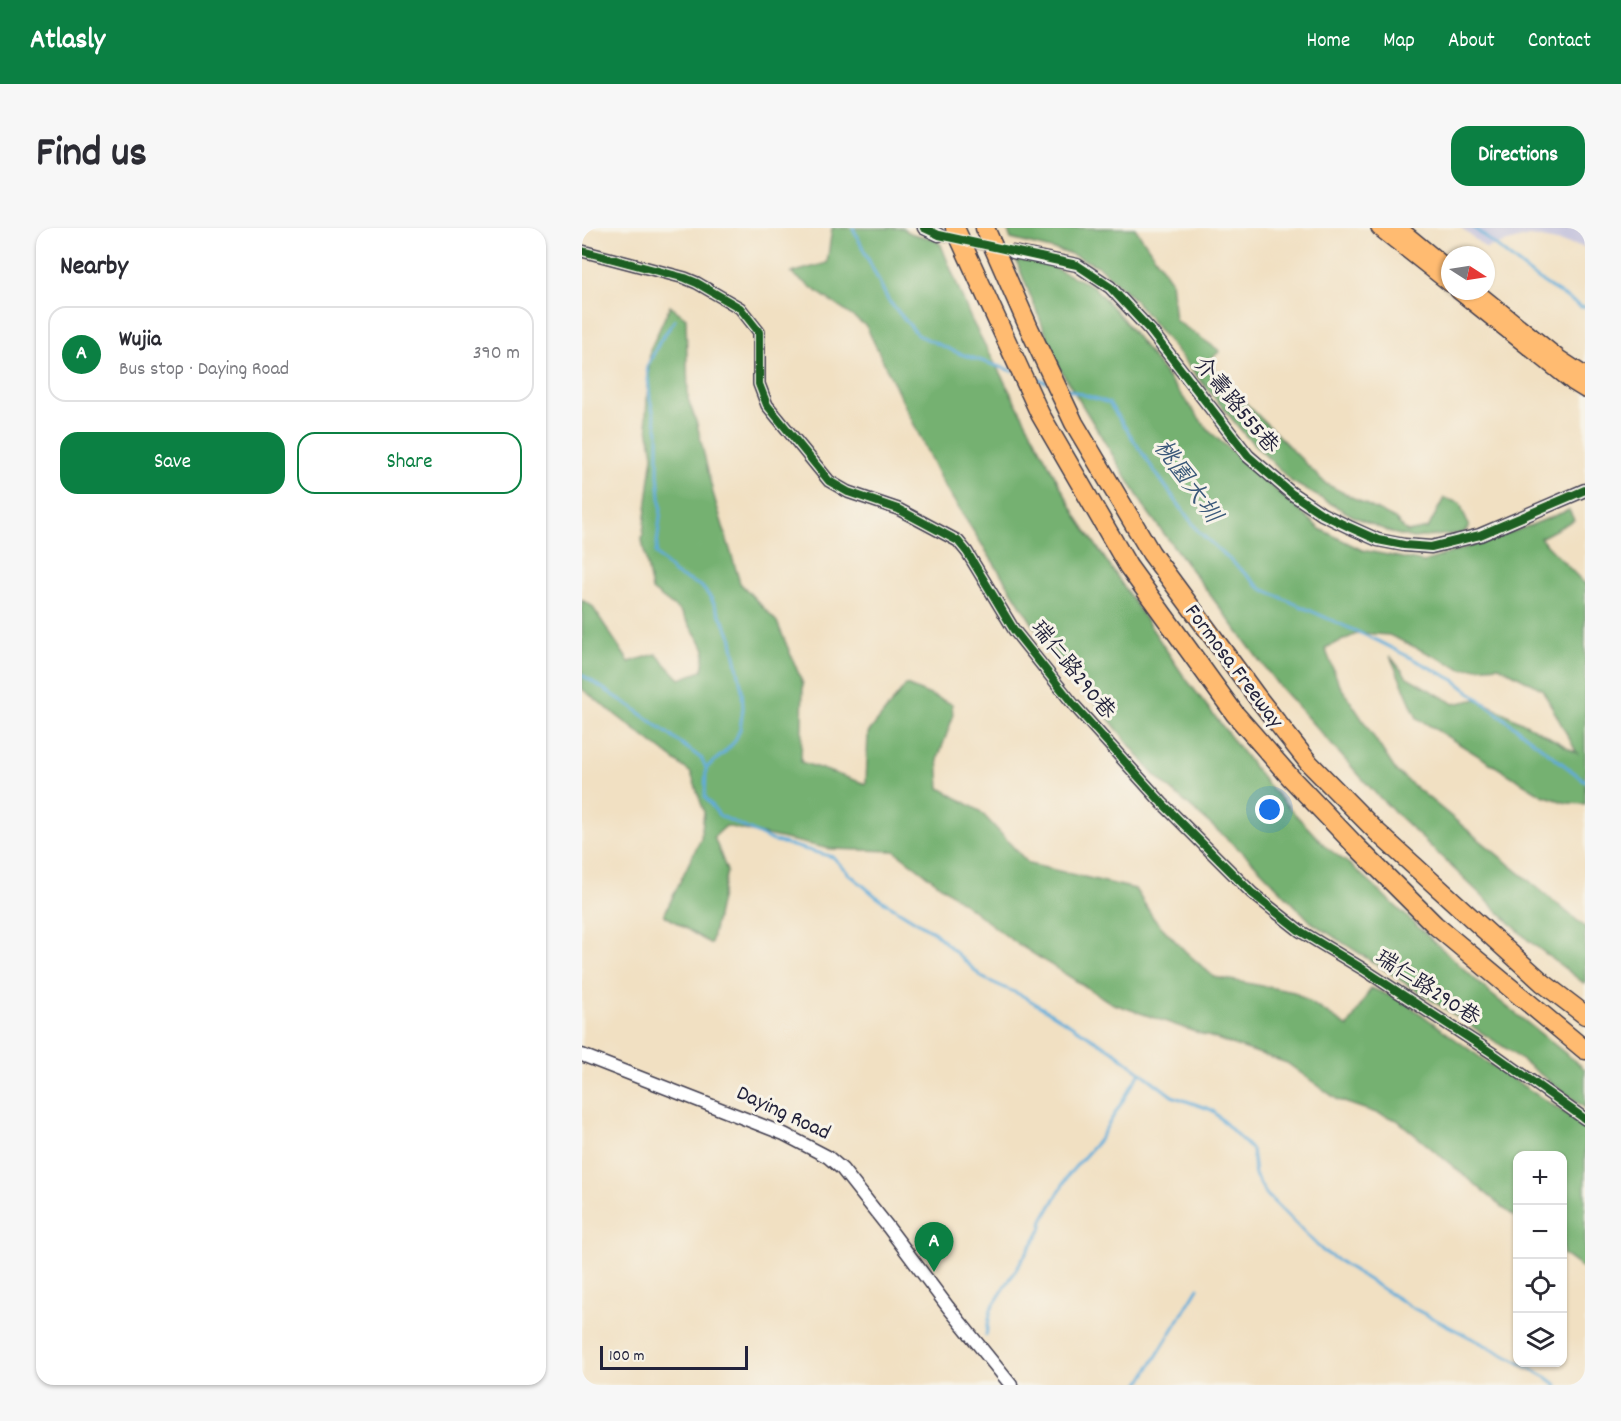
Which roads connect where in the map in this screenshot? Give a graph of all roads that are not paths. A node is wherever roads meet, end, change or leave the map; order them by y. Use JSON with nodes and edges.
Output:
{"nodes":[{"id":1,"x":924,"y":228,"type":"edge"},
{"id":2,"x":985,"y":228,"type":"edge"},
{"id":3,"x":1379,"y":228,"type":"edge"},
{"id":4,"x":1398,"y":228,"type":"edge"},
{"id":5,"x":947,"y":232,"type":"edge"},
{"id":6,"x":582,"y":251,"type":"edge"},
{"id":7,"x":1013,"y":252,"type":"tunnel mouth"},
{"id":8,"x":1441,"y":263,"type":"edge"},
{"id":9,"x":1441,"y":277,"type":"edge"},
{"id":10,"x":1469,"y":300,"type":"edge"},
{"id":11,"x":1487,"y":300,"type":"edge"},
{"id":12,"x":1585,"y":375,"type":"edge"},
{"id":13,"x":1585,"y":390,"type":"edge"},
{"id":14,"x":1585,"y":490,"type":"edge"},
{"id":15,"x":1585,"y":1015,"type":"edge"},
{"id":16,"x":1585,"y":1050,"type":"edge"},
{"id":17,"x":582,"y":1055,"type":"edge"},
{"id":18,"x":1585,"y":1119,"type":"edge"},
{"id":19,"x":1011,"y":1385,"type":"edge"}],
"edges":[{"from":1,"to":5,"type":"street"},
{"from":2,"to":15,"type":"highway","name":"Formosa Freeway"},
{"from":3,"to":9,"type":"main road"},
{"from":4,"to":8,"type":"main road"},
{"from":5,"to":16,"type":"highway","name":"Formosa Freeway"},
{"from":6,"to":18,"type":"street","name":"瑞仁路290巷"},
{"from":7,"to":14,"type":"street","name":"介壽路555巷"},
{"from":10,"to":13,"type":"main road"},
{"from":11,"to":12,"type":"main road"},
{"from":17,"to":19,"type":"street","name":"Daying Road"}]}
